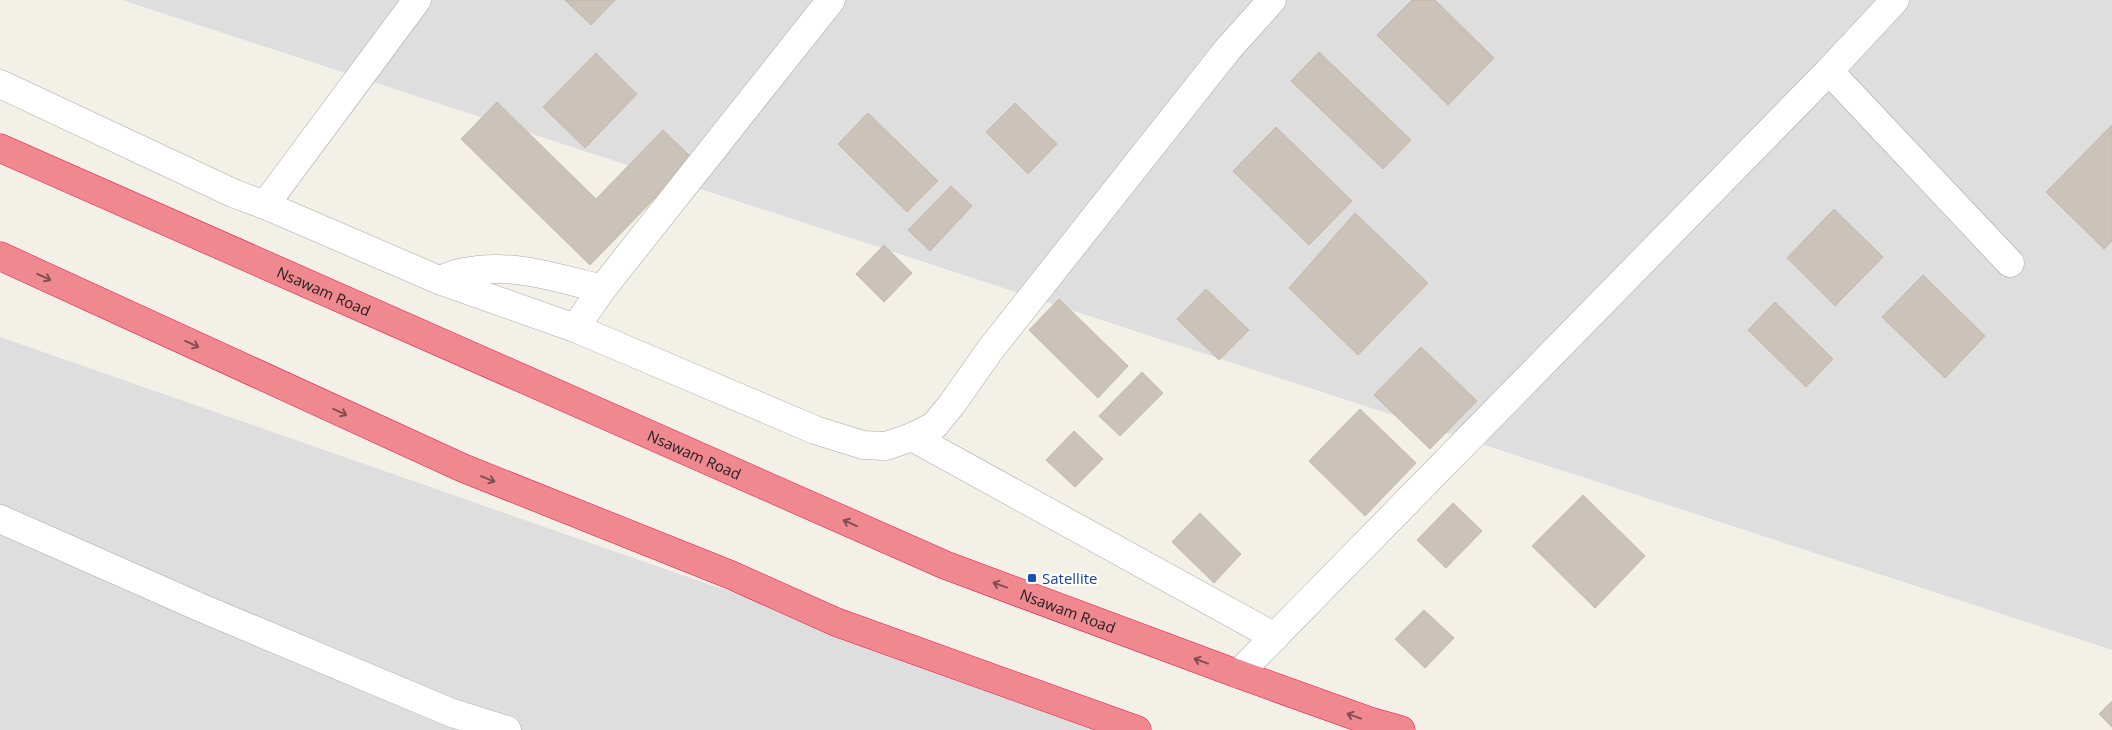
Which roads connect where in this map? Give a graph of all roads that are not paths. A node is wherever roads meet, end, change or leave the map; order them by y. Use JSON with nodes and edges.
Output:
{"nodes":[{"id":1,"x":418,"y":0,"type":"edge"},
{"id":2,"x":831,"y":0,"type":"edge"},
{"id":3,"x":1272,"y":0,"type":"edge"},
{"id":4,"x":1895,"y":0,"type":"edge"},
{"id":5,"x":1829,"y":71,"type":"junction"},
{"id":6,"x":0,"y":84,"type":"edge"},
{"id":7,"x":0,"y":148,"type":"edge"},
{"id":8,"x":265,"y":205,"type":"junction"},
{"id":9,"x":0,"y":256,"type":"edge"},
{"id":10,"x":2010,"y":263,"type":"dead end"},
{"id":11,"x":439,"y":280,"type":"junction"},
{"id":12,"x":602,"y":289,"type":"junction"},
{"id":13,"x":575,"y":328,"type":"junction"},
{"id":14,"x":912,"y":437,"type":"junction"},
{"id":15,"x":0,"y":520,"type":"edge"},
{"id":16,"x":1275,"y":637,"type":"junction"},
{"id":17,"x":1238,"y":674,"type":"junction"},
{"id":18,"x":507,"y":730,"type":"edge"},
{"id":19,"x":1137,"y":730,"type":"edge"},
{"id":20,"x":1401,"y":730,"type":"edge"}],
"edges":[{"from":1,"to":8,"type":"street"},
{"from":2,"to":12,"type":"street"},
{"from":3,"to":14,"type":"street"},
{"from":4,"to":5,"type":"street"},
{"from":5,"to":10,"type":"street"},
{"from":5,"to":16,"type":"street"},
{"from":6,"to":8,"type":"street"},
{"from":17,"to":7,"type":"highway","name":"Nsawam Road","one_way":true},
{"from":8,"to":11,"type":"street"},
{"from":9,"to":19,"type":"highway","one_way":true},
{"from":11,"to":12,"type":"street"},
{"from":11,"to":13,"type":"street"},
{"from":12,"to":13,"type":"street"},
{"from":13,"to":14,"type":"street"},
{"from":14,"to":16,"type":"street"},
{"from":15,"to":18,"type":"street"},
{"from":16,"to":17,"type":"street"},
{"from":20,"to":17,"type":"highway","name":"Nsawam Road","one_way":true}]}
